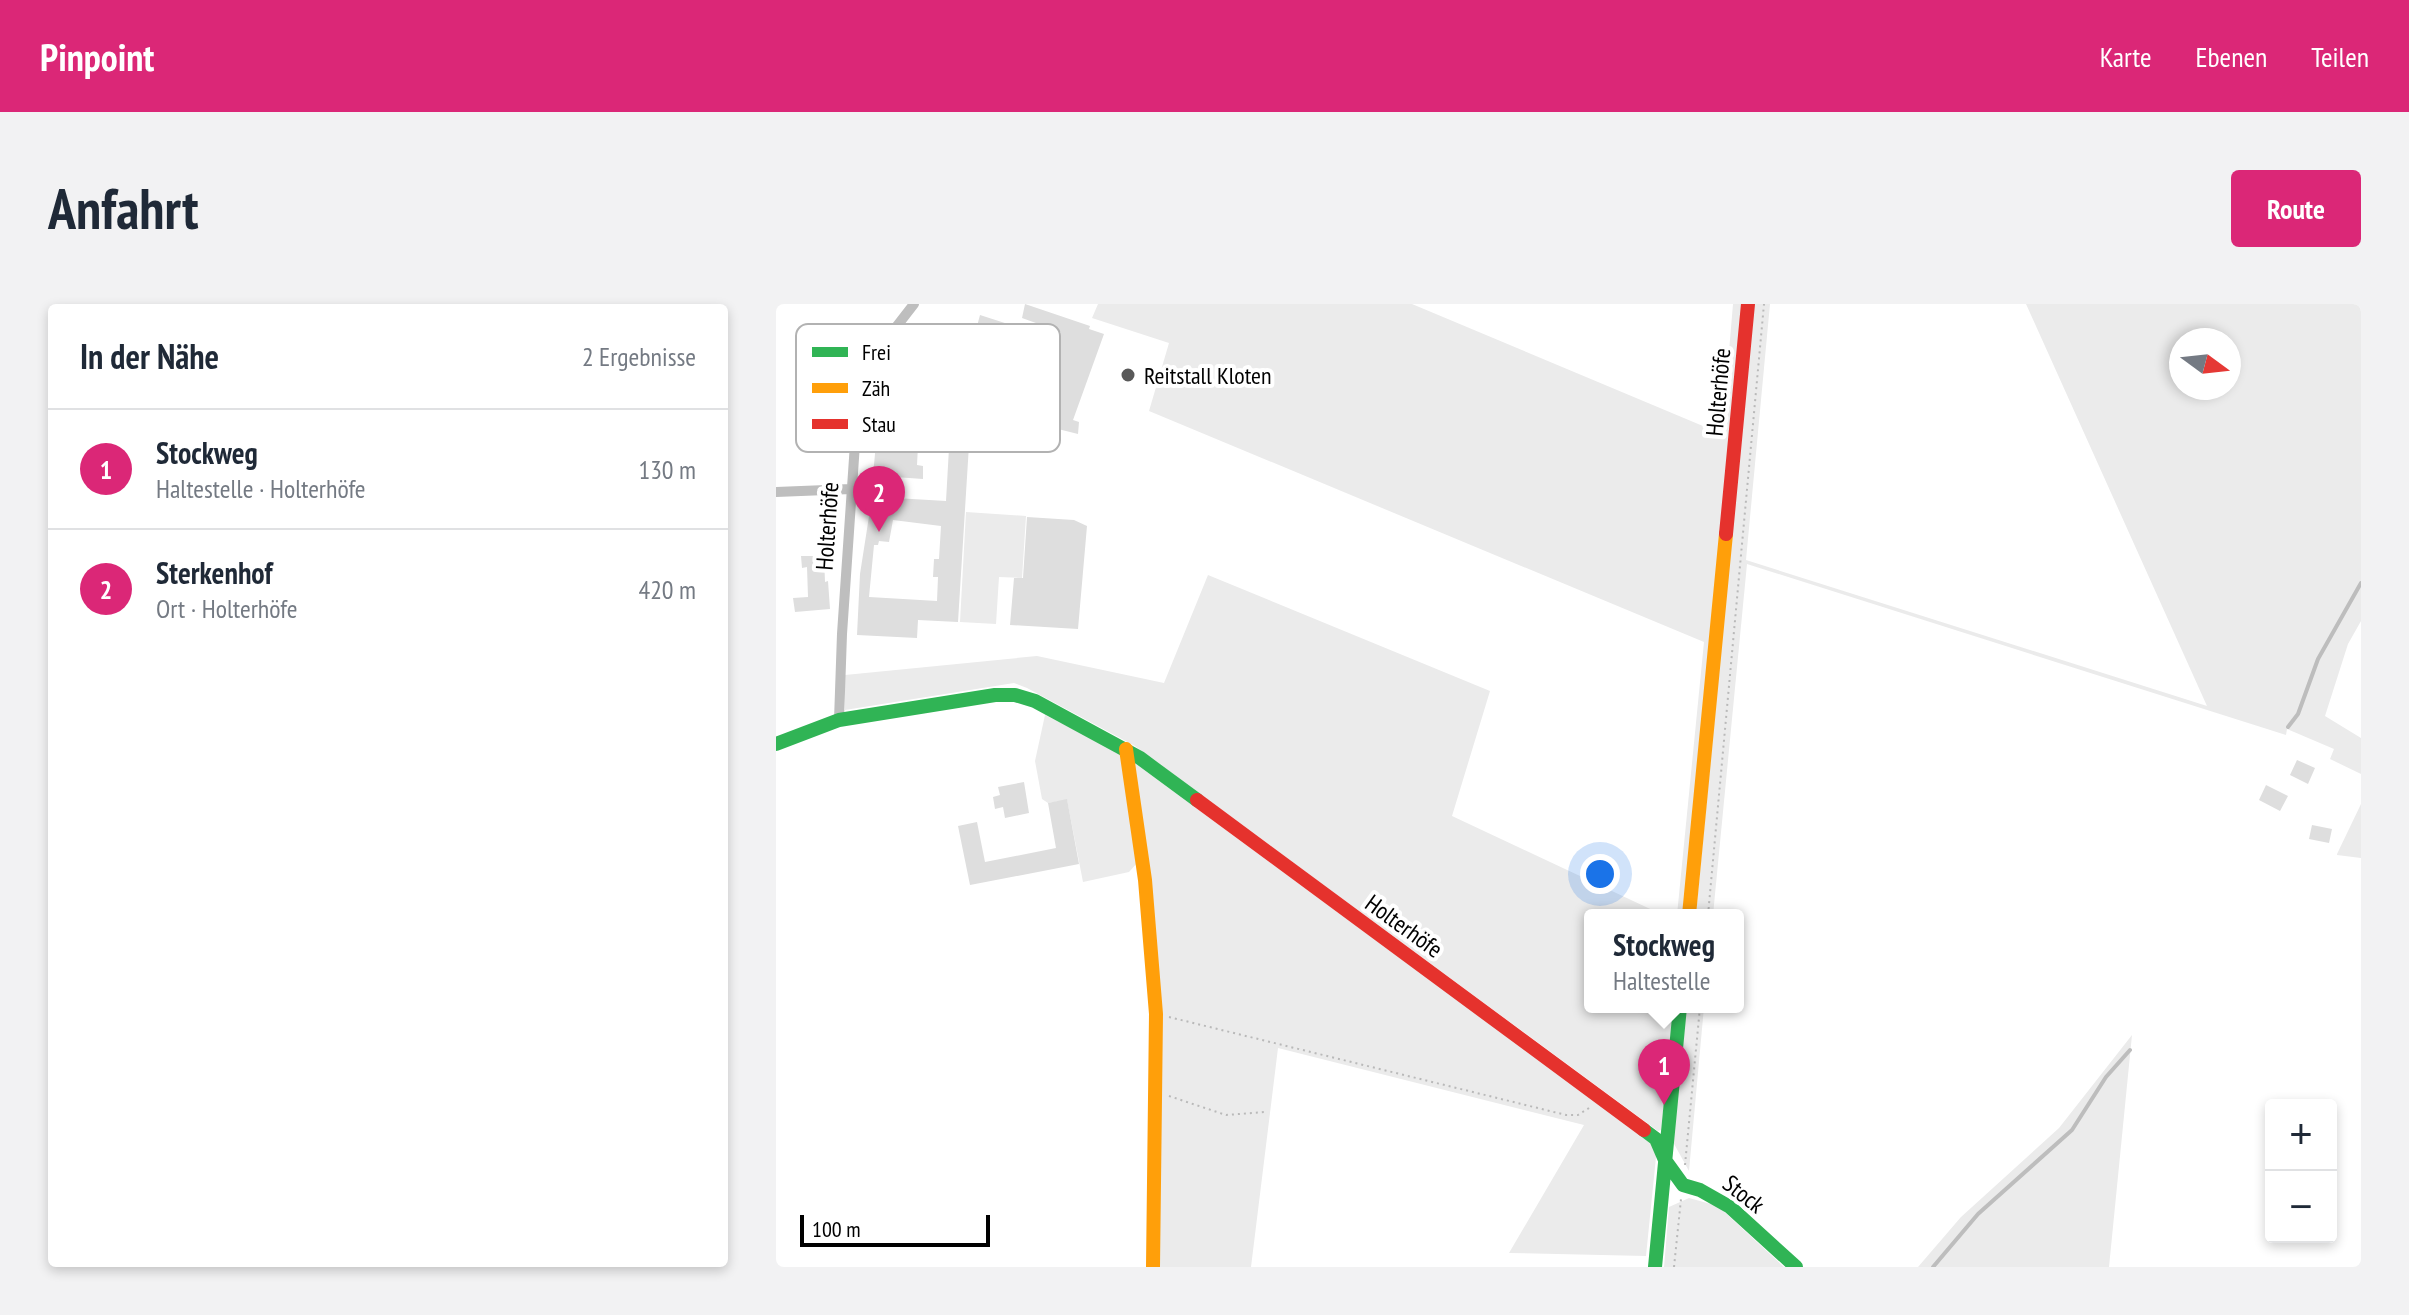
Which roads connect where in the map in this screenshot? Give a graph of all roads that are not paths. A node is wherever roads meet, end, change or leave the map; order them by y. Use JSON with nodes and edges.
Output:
{"nodes":[{"id":1,"x":914,"y":304,"type":"edge"},
{"id":2,"x":1748,"y":304,"type":"edge"},
{"id":3,"x":898,"y":324,"type":"edge"},
{"id":4,"x":854,"y":452,"type":"edge"},
{"id":5,"x":851,"y":489,"type":"junction"},
{"id":6,"x":776,"y":492,"type":"edge"},
{"id":7,"x":839,"y":720,"type":"junction"},
{"id":8,"x":776,"y":744,"type":"edge"},
{"id":9,"x":1126,"y":749,"type":"junction"},
{"id":10,"x":1690,"y":909,"type":"edge"},
{"id":11,"x":1679,"y":1013,"type":"edge"},
{"id":12,"x":1656,"y":1139,"type":"joint"},
{"id":13,"x":1666,"y":1157,"type":"junction"},
{"id":14,"x":1153,"y":1267,"type":"edge"},
{"id":15,"x":1655,"y":1267,"type":"edge"},
{"id":16,"x":1796,"y":1267,"type":"edge"}],
"edges":[{"from":1,"to":3,"type":"street","name":"Holterhöfe"},
{"from":2,"to":10,"type":"street","name":"Holterhöfe"},
{"from":4,"to":5,"type":"street","name":"Holterhöfe"},
{"from":5,"to":6,"type":"street"},
{"from":5,"to":7,"type":"street","name":"Holterhöfe"},
{"from":7,"to":8,"type":"street","name":"Holterhöfe"},
{"from":7,"to":9,"type":"street","name":"Holterhöfe"},
{"from":9,"to":12,"type":"street","name":"Holterhöfe"},
{"from":9,"to":14,"type":"street"},
{"from":11,"to":13,"type":"street"},
{"from":12,"to":13,"type":"street","name":"Stock"},
{"from":13,"to":15,"type":"street"},
{"from":13,"to":16,"type":"street","name":"Stock"}]}
